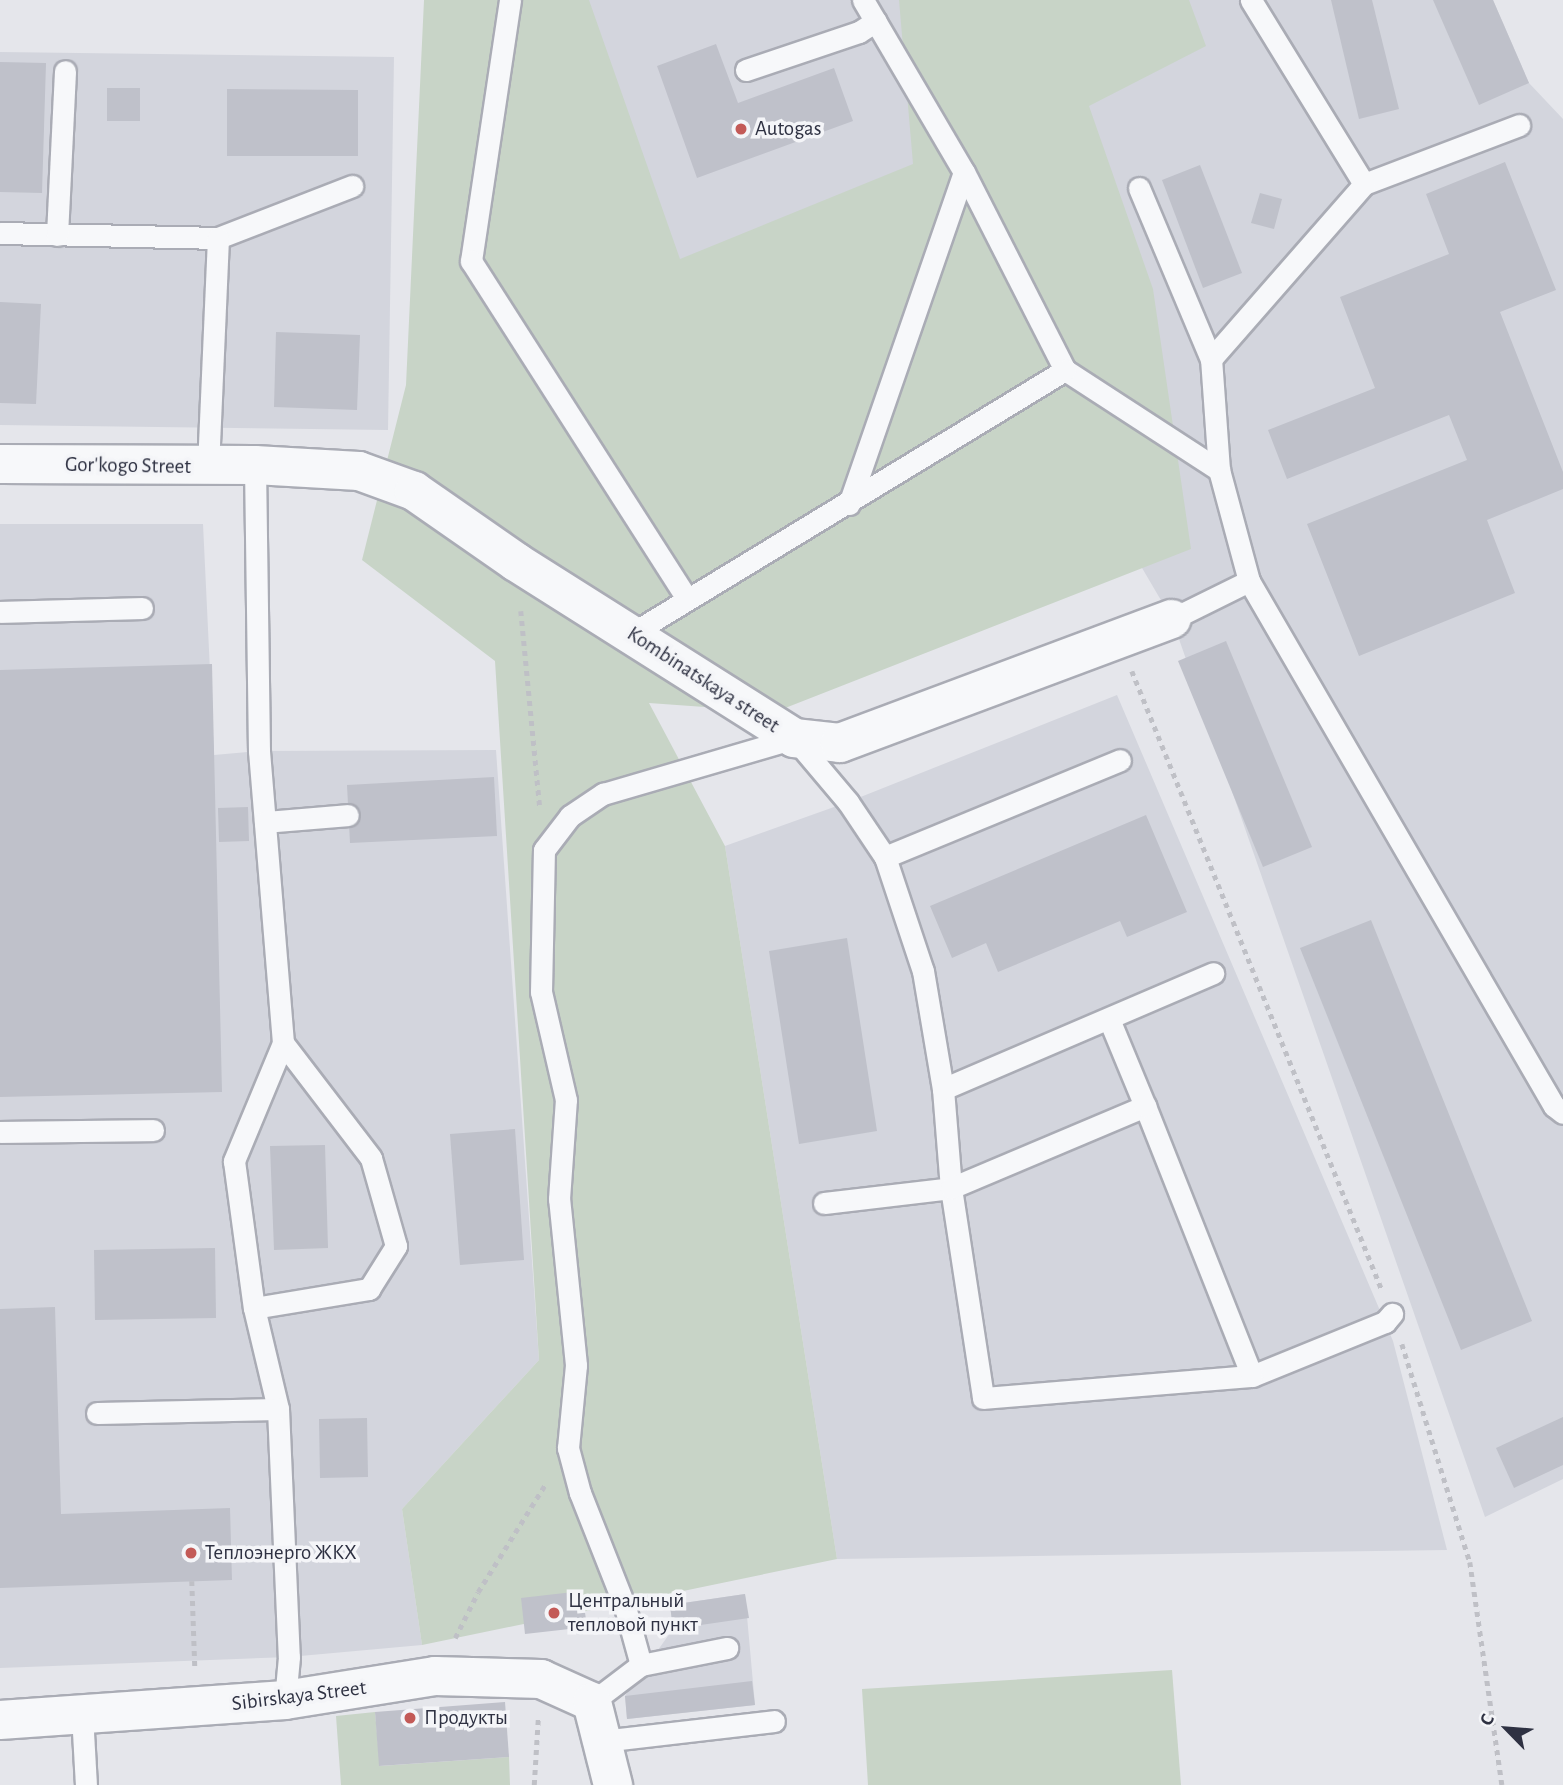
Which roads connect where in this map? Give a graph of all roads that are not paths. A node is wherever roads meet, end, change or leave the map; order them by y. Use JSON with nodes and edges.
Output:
{"nodes":[{"id":1,"x":510,"y":0,"type":"edge"},
{"id":2,"x":863,"y":0,"type":"edge"},
{"id":3,"x":1251,"y":0,"type":"edge"},
{"id":4,"x":876,"y":21,"type":"junction"},
{"id":5,"x":746,"y":70,"type":"dead end"},
{"id":6,"x":65,"y":71,"type":"dead end"},
{"id":7,"x":1519,"y":125,"type":"dead end"},
{"id":8,"x":964,"y":173,"type":"junction"},
{"id":9,"x":1364,"y":184,"type":"junction"},
{"id":10,"x":352,"y":186,"type":"dead end"},
{"id":11,"x":1139,"y":188,"type":"dead end"},
{"id":12,"x":0,"y":233,"type":"edge"},
{"id":13,"x":57,"y":235,"type":"junction"},
{"id":14,"x":218,"y":238,"type":"junction"},
{"id":15,"x":1211,"y":359,"type":"junction"},
{"id":16,"x":1065,"y":370,"type":"junction"},
{"id":17,"x":0,"y":464,"type":"edge"},
{"id":18,"x":255,"y":465,"type":"junction"},
{"id":19,"x":208,"y":467,"type":"junction"},
{"id":20,"x":1219,"y":470,"type":"junction"},
{"id":21,"x":849,"y":504,"type":"junction"},
{"id":22,"x":1249,"y":581,"type":"junction"},
{"id":23,"x":687,"y":599,"type":"junction"},
{"id":24,"x":142,"y":608,"type":"dead end"},
{"id":25,"x":0,"y":612,"type":"edge"},
{"id":26,"x":1172,"y":619,"type":"joint"},
{"id":27,"x":631,"y":634,"type":"junction"},
{"id":28,"x":794,"y":738,"type":"junction"},
{"id":29,"x":1120,"y":760,"type":"dead end"},
{"id":30,"x":348,"y":815,"type":"dead end"},
{"id":31,"x":265,"y":821,"type":"junction"},
{"id":32,"x":885,"y":857,"type":"junction"},
{"id":33,"x":1213,"y":973,"type":"dead end"},
{"id":34,"x":1108,"y":1019,"type":"junction"},
{"id":35,"x":283,"y":1043,"type":"junction"},
{"id":36,"x":943,"y":1088,"type":"junction"},
{"id":37,"x":1145,"y":1107,"type":"junction"},
{"id":38,"x":1563,"y":1113,"type":"edge"},
{"id":39,"x":153,"y":1130,"type":"dead end"},
{"id":40,"x":0,"y":1132,"type":"edge"},
{"id":41,"x":951,"y":1188,"type":"junction"},
{"id":42,"x":824,"y":1203,"type":"dead end"},
{"id":43,"x":254,"y":1307,"type":"junction"},
{"id":44,"x":1392,"y":1314,"type":"road end"},
{"id":45,"x":1252,"y":1376,"type":"junction"},
{"id":46,"x":278,"y":1409,"type":"junction"},
{"id":47,"x":97,"y":1413,"type":"dead end"},
{"id":48,"x":727,"y":1648,"type":"dead end"},
{"id":49,"x":641,"y":1665,"type":"junction"},
{"id":50,"x":285,"y":1700,"type":"junction"},
{"id":51,"x":592,"y":1702,"type":"junction"},
{"id":52,"x":82,"y":1714,"type":"junction"},
{"id":53,"x":0,"y":1720,"type":"edge"},
{"id":54,"x":774,"y":1721,"type":"dead end"},
{"id":55,"x":603,"y":1741,"type":"junction"},
{"id":56,"x":86,"y":1785,"type":"edge"},
{"id":57,"x":613,"y":1785,"type":"edge"}],
"edges":[{"from":1,"to":23,"type":"lane"},
{"from":2,"to":4,"type":"lane"},
{"from":3,"to":9,"type":"lane"},
{"from":4,"to":5,"type":"lane"},
{"from":4,"to":8,"type":"lane"},
{"from":6,"to":13,"type":"lane"},
{"from":7,"to":9,"type":"lane"},
{"from":8,"to":16,"type":"lane"},
{"from":8,"to":21,"type":"lane"},
{"from":9,"to":15,"type":"lane"},
{"from":10,"to":14,"type":"lane"},
{"from":11,"to":15,"type":"lane"},
{"from":12,"to":13,"type":"lane"},
{"from":13,"to":14,"type":"lane"},
{"from":14,"to":19,"type":"lane"},
{"from":15,"to":20,"type":"lane"},
{"from":16,"to":20,"type":"lane"},
{"from":16,"to":21,"type":"lane"},
{"from":17,"to":19,"type":"street","name":"Gor'kogo Street"},
{"from":18,"to":19,"type":"street","name":"Gor'kogo Street"},
{"from":18,"to":27,"type":"street","name":"Kombinatskaya street"},
{"from":18,"to":31,"type":"lane"},
{"from":20,"to":22,"type":"lane"},
{"from":21,"to":23,"type":"lane"},
{"from":22,"to":26,"type":"lane"},
{"from":22,"to":38,"type":"lane"},
{"from":23,"to":27,"type":"lane"},
{"from":24,"to":25,"type":"lane"},
{"from":26,"to":28,"type":"street","name":"Kombinatskaya street"},
{"from":27,"to":28,"type":"street","name":"Kombinatskaya street"},
{"from":28,"to":32,"type":"lane"},
{"from":28,"to":49,"type":"lane"},
{"from":29,"to":32,"type":"lane"},
{"from":30,"to":31,"type":"lane"},
{"from":31,"to":35,"type":"lane"},
{"from":32,"to":36,"type":"lane"},
{"from":33,"to":34,"type":"lane"},
{"from":34,"to":36,"type":"lane"},
{"from":34,"to":37,"type":"lane"},
{"from":35,"to":43,"type":"lane"},
{"from":35,"to":43,"type":"lane"},
{"from":36,"to":41,"type":"lane"},
{"from":37,"to":41,"type":"lane"},
{"from":37,"to":45,"type":"lane"},
{"from":39,"to":40,"type":"lane"},
{"from":41,"to":42,"type":"lane"},
{"from":41,"to":45,"type":"lane"},
{"from":43,"to":46,"type":"lane"},
{"from":44,"to":45,"type":"lane"},
{"from":46,"to":47,"type":"lane"},
{"from":46,"to":50,"type":"lane"},
{"from":48,"to":49,"type":"lane"},
{"from":49,"to":51,"type":"lane"},
{"from":50,"to":51,"type":"street","name":"Sibirskaya Street"},
{"from":50,"to":52,"type":"street","name":"Sibirskaya Street"},
{"from":51,"to":55,"type":"street"},
{"from":52,"to":53,"type":"street","name":"Sibirskaya Street"},
{"from":52,"to":56,"type":"lane"},
{"from":54,"to":55,"type":"lane"},
{"from":55,"to":57,"type":"street"}]}
